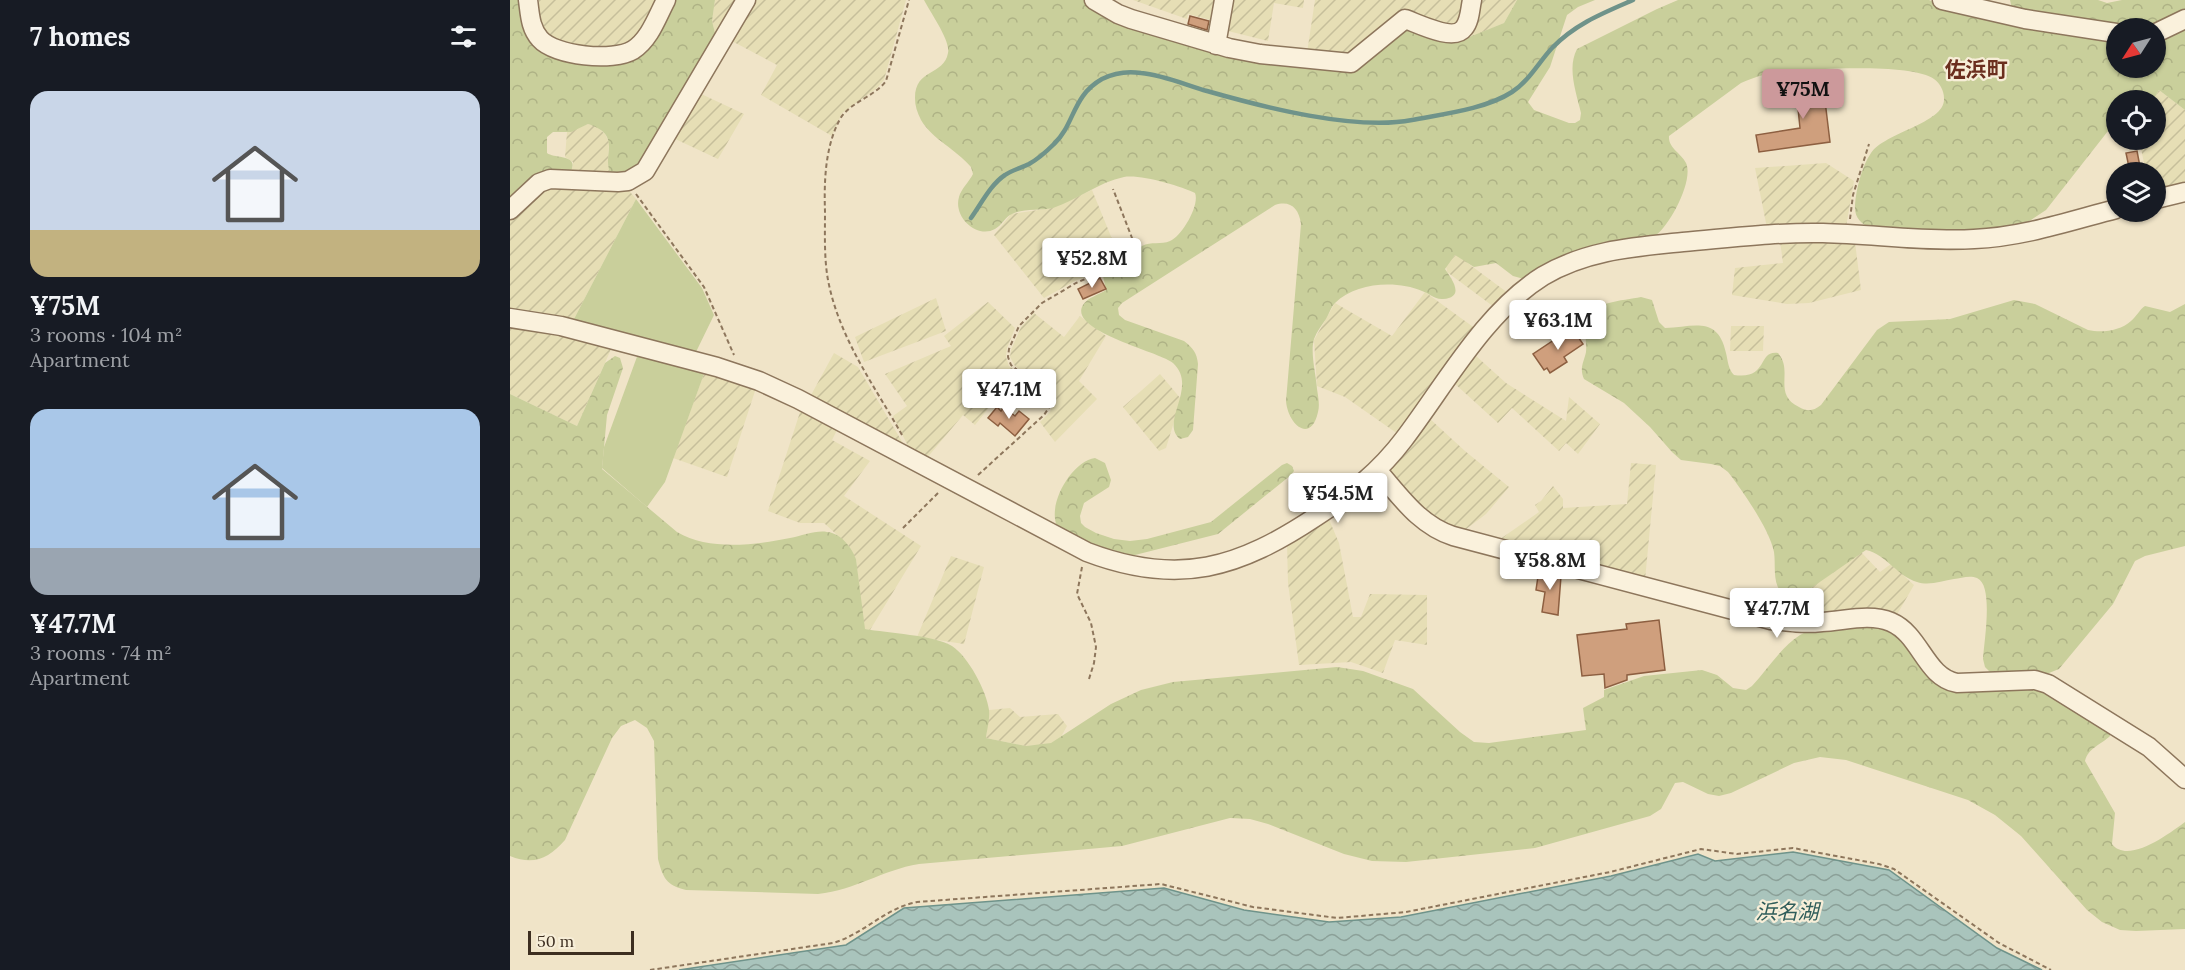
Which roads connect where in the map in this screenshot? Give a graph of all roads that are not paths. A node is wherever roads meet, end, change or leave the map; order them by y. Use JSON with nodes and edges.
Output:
{"nodes":[{"id":1,"x":528,"y":0,"type":"edge"},
{"id":2,"x":666,"y":0,"type":"edge"},
{"id":3,"x":746,"y":0,"type":"edge"},
{"id":4,"x":1094,"y":0,"type":"edge"},
{"id":5,"x":1224,"y":0,"type":"edge"},
{"id":6,"x":1472,"y":0,"type":"edge"},
{"id":7,"x":1942,"y":0,"type":"edge"},
{"id":8,"x":2185,"y":19,"type":"edge"},
{"id":9,"x":2166,"y":28,"type":"edge"},
{"id":10,"x":2106,"y":31,"type":"edge"},
{"id":11,"x":1216,"y":45,"type":"junction"},
{"id":12,"x":2185,"y":192,"type":"edge"},
{"id":13,"x":2166,"y":197,"type":"edge"},
{"id":14,"x":510,"y":210,"type":"edge"},
{"id":15,"x":2106,"y":212,"type":"edge"},
{"id":16,"x":510,"y":318,"type":"edge"},
{"id":17,"x":1377,"y":470,"type":"junction"},
{"id":18,"x":2185,"y":779,"type":"edge"}],
"edges":[{"from":1,"to":2,"type":"street"},
{"from":3,"to":14,"type":"street"},
{"from":4,"to":11,"type":"street"},
{"from":5,"to":11,"type":"street"},
{"from":6,"to":11,"type":"street"},
{"from":7,"to":10,"type":"street"},
{"from":8,"to":9,"type":"street"},
{"from":12,"to":13,"type":"street"},
{"from":15,"to":17,"type":"street"},
{"from":16,"to":17,"type":"street"},
{"from":17,"to":18,"type":"street"}]}
